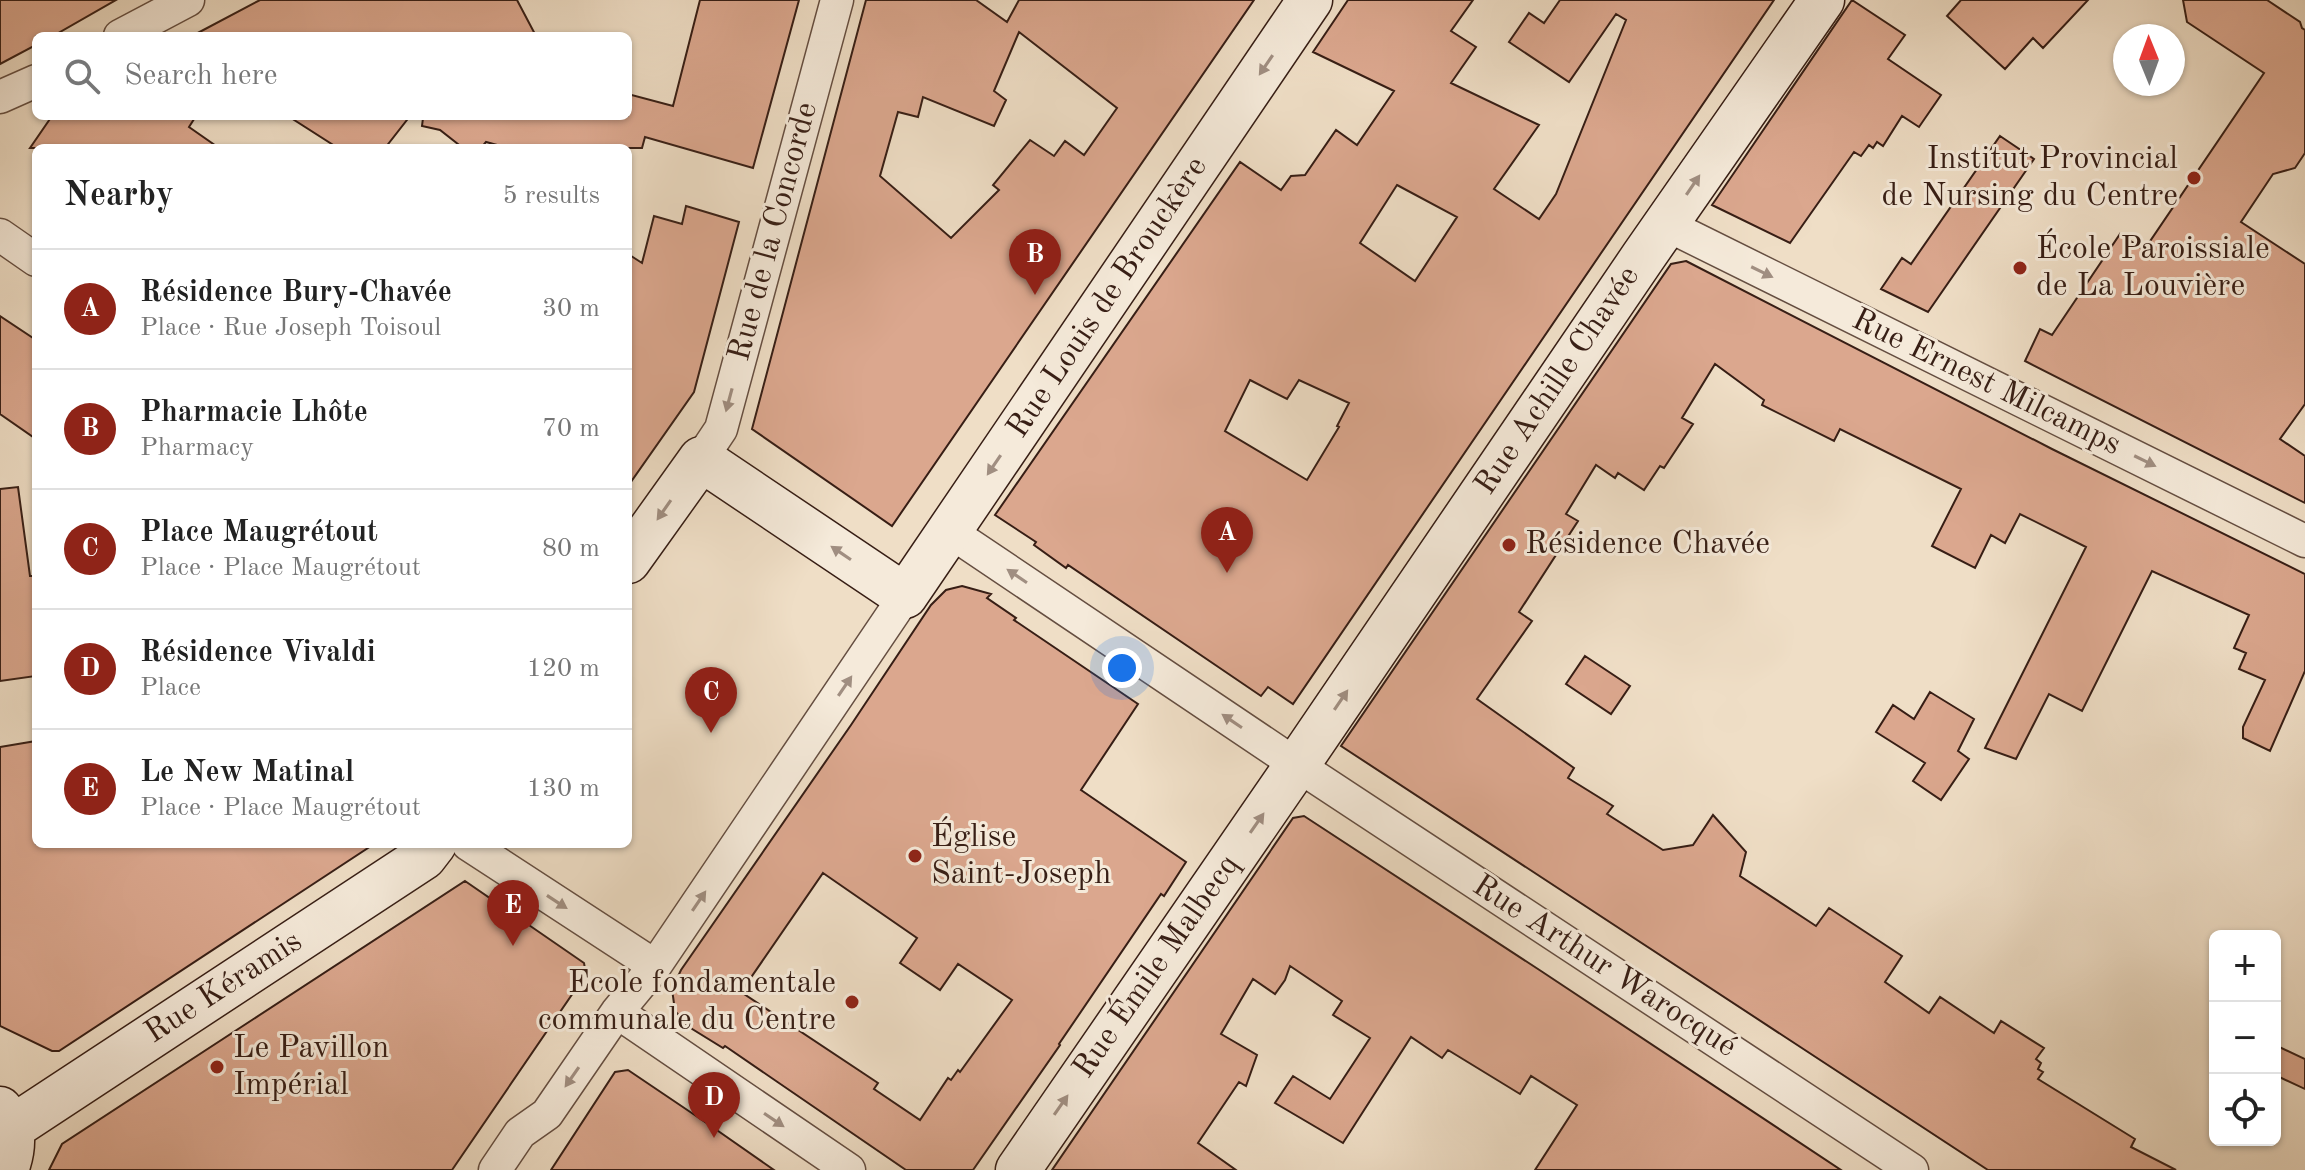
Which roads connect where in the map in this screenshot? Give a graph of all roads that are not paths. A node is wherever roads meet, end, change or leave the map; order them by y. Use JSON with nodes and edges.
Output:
{"nodes":[{"id":1,"x":188,"y":0,"type":"edge"},
{"id":2,"x":837,"y":0,"type":"edge"},
{"id":3,"x":1310,"y":0,"type":"edge"},
{"id":4,"x":1822,"y":0,"type":"edge"},
{"id":5,"x":128,"y":32,"type":"edge"},
{"id":6,"x":32,"y":83,"type":"edge"},
{"id":7,"x":0,"y":97,"type":"edge"},
{"id":8,"x":1667,"y":225,"type":"junction"},
{"id":9,"x":0,"y":235,"type":"edge"},
{"id":10,"x":32,"y":257,"type":"edge"},
{"id":11,"x":701,"y":459,"type":"junction"},
{"id":12,"x":949,"y":531,"type":"junction"},
{"id":13,"x":2305,"y":541,"type":"edge"},
{"id":14,"x":632,"y":555,"type":"edge"},
{"id":15,"x":905,"y":596,"type":"junction"},
{"id":16,"x":1297,"y":765,"type":"junction"},
{"id":17,"x":431,"y":848,"type":"edge"},
{"id":18,"x":474,"y":848,"type":"edge"},
{"id":19,"x":655,"y":966,"type":"junction"},
{"id":20,"x":617,"y":1012,"type":"junction"},
{"id":21,"x":5,"y":1136,"type":"edge"},
{"id":22,"x":495,"y":1170,"type":"edge"},
{"id":23,"x":849,"y":1170,"type":"edge"},
{"id":24,"x":1018,"y":1170,"type":"edge"},
{"id":25,"x":1912,"y":1170,"type":"edge"}],
"edges":[{"from":1,"to":5,"type":"street"},
{"from":2,"to":11,"type":"street","name":"Rue de la Concorde","one_way":true},
{"from":3,"to":12,"type":"street","name":"Rue Louis de Brouckère","one_way":true},
{"from":8,"to":4,"type":"street","name":"Rue Achille Chavée","one_way":true},
{"from":6,"to":7,"type":"street"},
{"from":8,"to":13,"type":"street","name":"Rue Ernest Milcamps","one_way":true},
{"from":16,"to":8,"type":"street","name":"Rue Achille Chavée","one_way":true},
{"from":9,"to":10,"type":"street"},
{"from":11,"to":14,"type":"street","one_way":true},
{"from":15,"to":11,"type":"street","one_way":true},
{"from":12,"to":15,"type":"street","name":"Rue Louis de Brouckère"},
{"from":16,"to":12,"type":"street","name":"Rue Arthur Warocqué","one_way":true},
{"from":19,"to":15,"type":"street","one_way":true},
{"from":24,"to":16,"type":"street","name":"Rue Émile Malbecq","one_way":true},
{"from":16,"to":25,"type":"street","name":"Rue Arthur Warocqué"},
{"from":17,"to":21,"type":"street","name":"Rue Kéramis"},
{"from":18,"to":19,"type":"street","one_way":true},
{"from":19,"to":20,"type":"street"},
{"from":20,"to":22,"type":"street","one_way":true},
{"from":20,"to":23,"type":"street","one_way":true}]}
